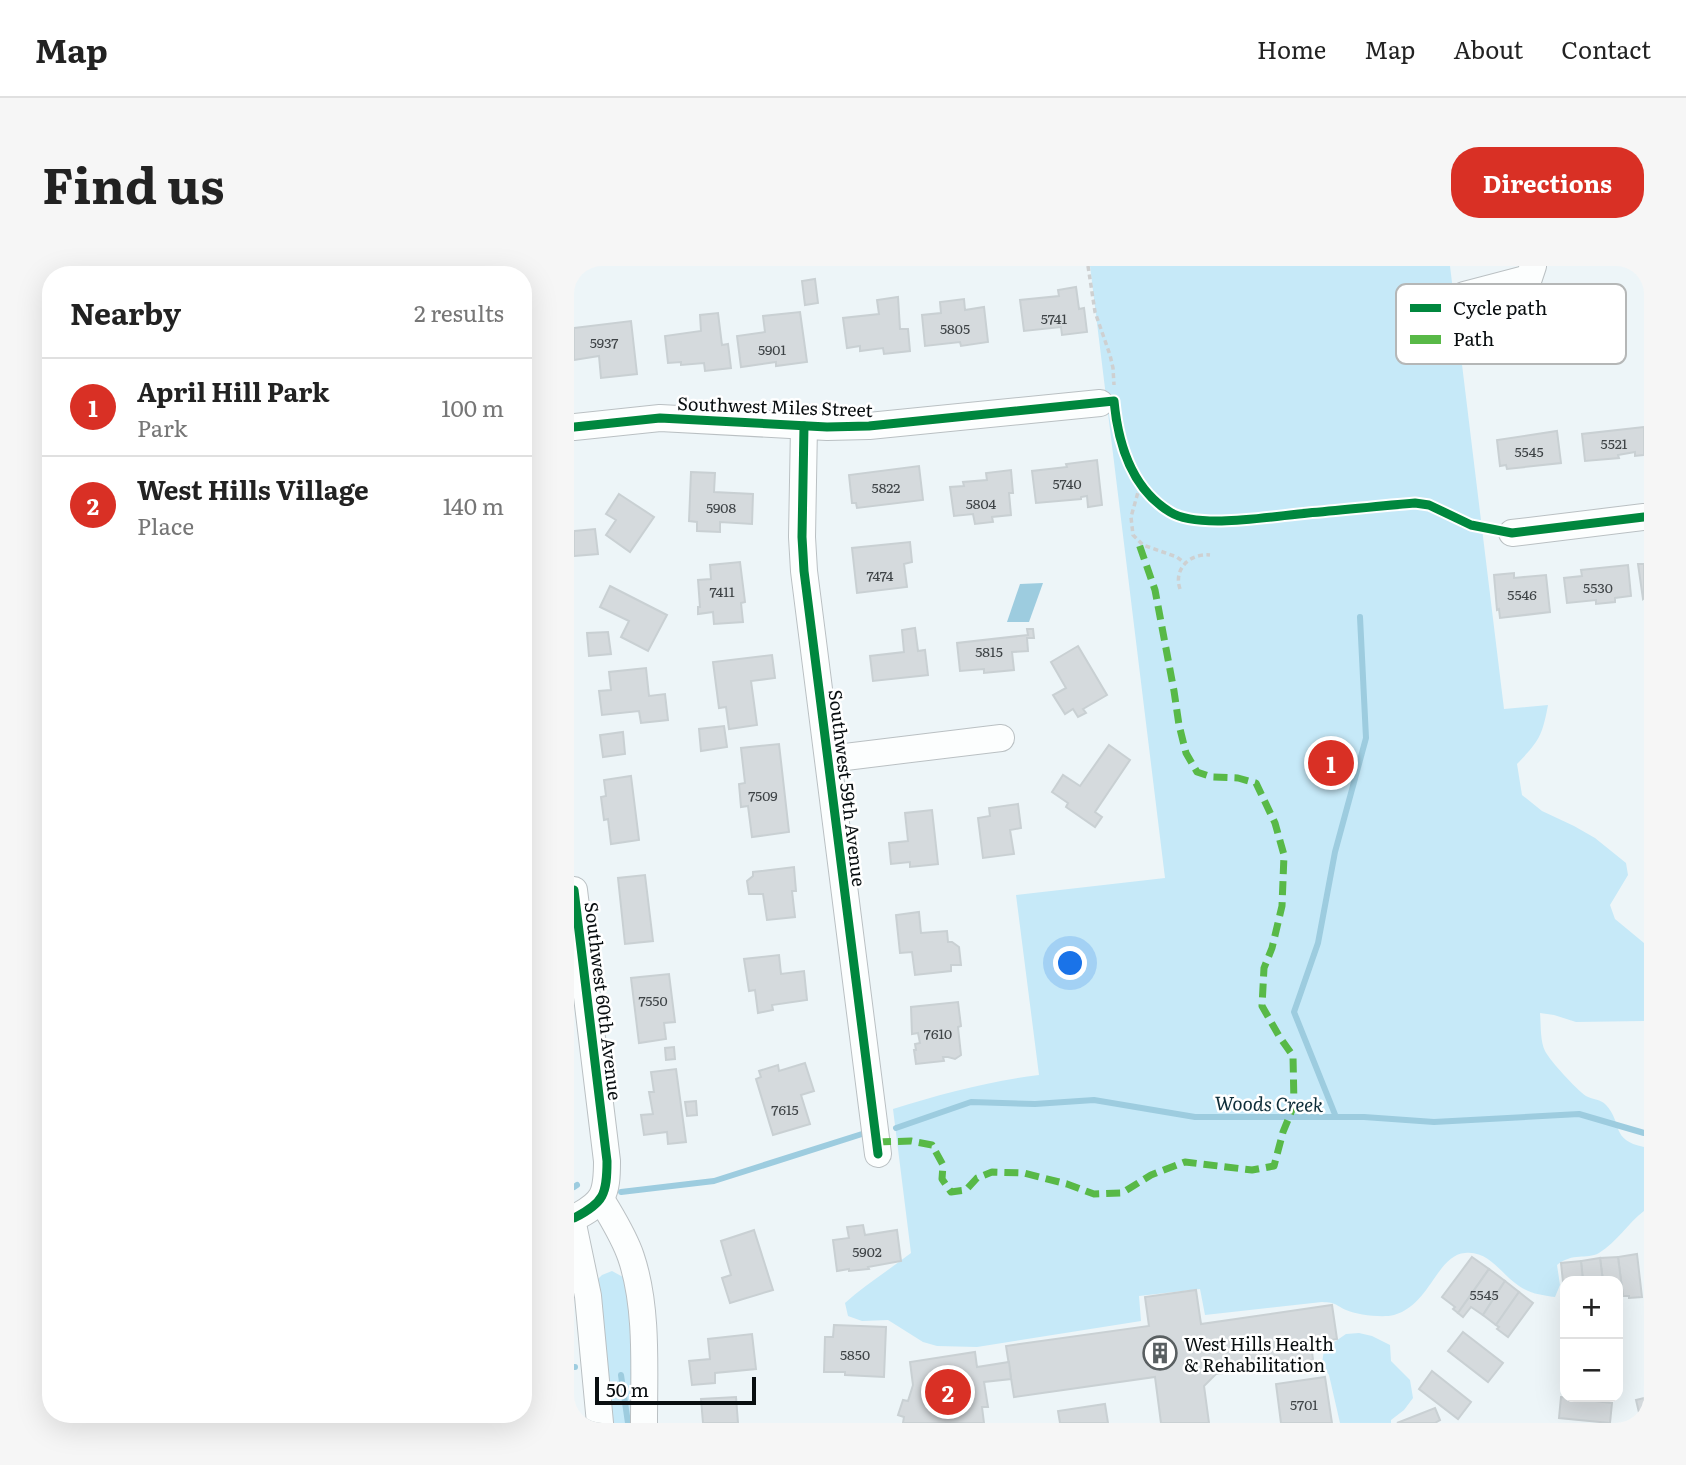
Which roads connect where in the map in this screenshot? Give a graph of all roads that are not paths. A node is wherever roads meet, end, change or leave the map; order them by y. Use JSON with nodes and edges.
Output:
{"nodes":[{"id":1,"x":1533,"y":266,"type":"edge"},
{"id":2,"x":1507,"y":284,"type":"edge"},
{"id":3,"x":1107,"y":399,"type":"road end"},
{"id":4,"x":804,"y":426,"type":"junction"},
{"id":5,"x":574,"y":427,"type":"edge"},
{"id":6,"x":1644,"y":517,"type":"edge"},
{"id":7,"x":1512,"y":533,"type":"dead end"},
{"id":8,"x":1001,"y":738,"type":"dead end"},
{"id":9,"x":829,"y":759,"type":"junction"},
{"id":10,"x":574,"y":890,"type":"edge"},
{"id":11,"x":878,"y":1154,"type":"dead end"},
{"id":12,"x":601,"y":1199,"type":"junction"},
{"id":13,"x":574,"y":1218,"type":"edge"},
{"id":14,"x":574,"y":1229,"type":"edge"},
{"id":15,"x":600,"y":1423,"type":"edge"},
{"id":16,"x":644,"y":1423,"type":"edge"}],
"edges":[{"from":1,"to":2,"type":"street"},
{"from":3,"to":4,"type":"street","name":"Southwest Miles Street"},
{"from":4,"to":5,"type":"street","name":"Southwest Miles Street"},
{"from":4,"to":9,"type":"street","name":"Southwest 59th Avenue"},
{"from":6,"to":7,"type":"street"},
{"from":8,"to":9,"type":"street"},
{"from":9,"to":11,"type":"street","name":"Southwest 59th Avenue"},
{"from":10,"to":12,"type":"street","name":"Southwest 60th Avenue"},
{"from":12,"to":13,"type":"street"},
{"from":12,"to":16,"type":"street"},
{"from":14,"to":15,"type":"street"}]}
